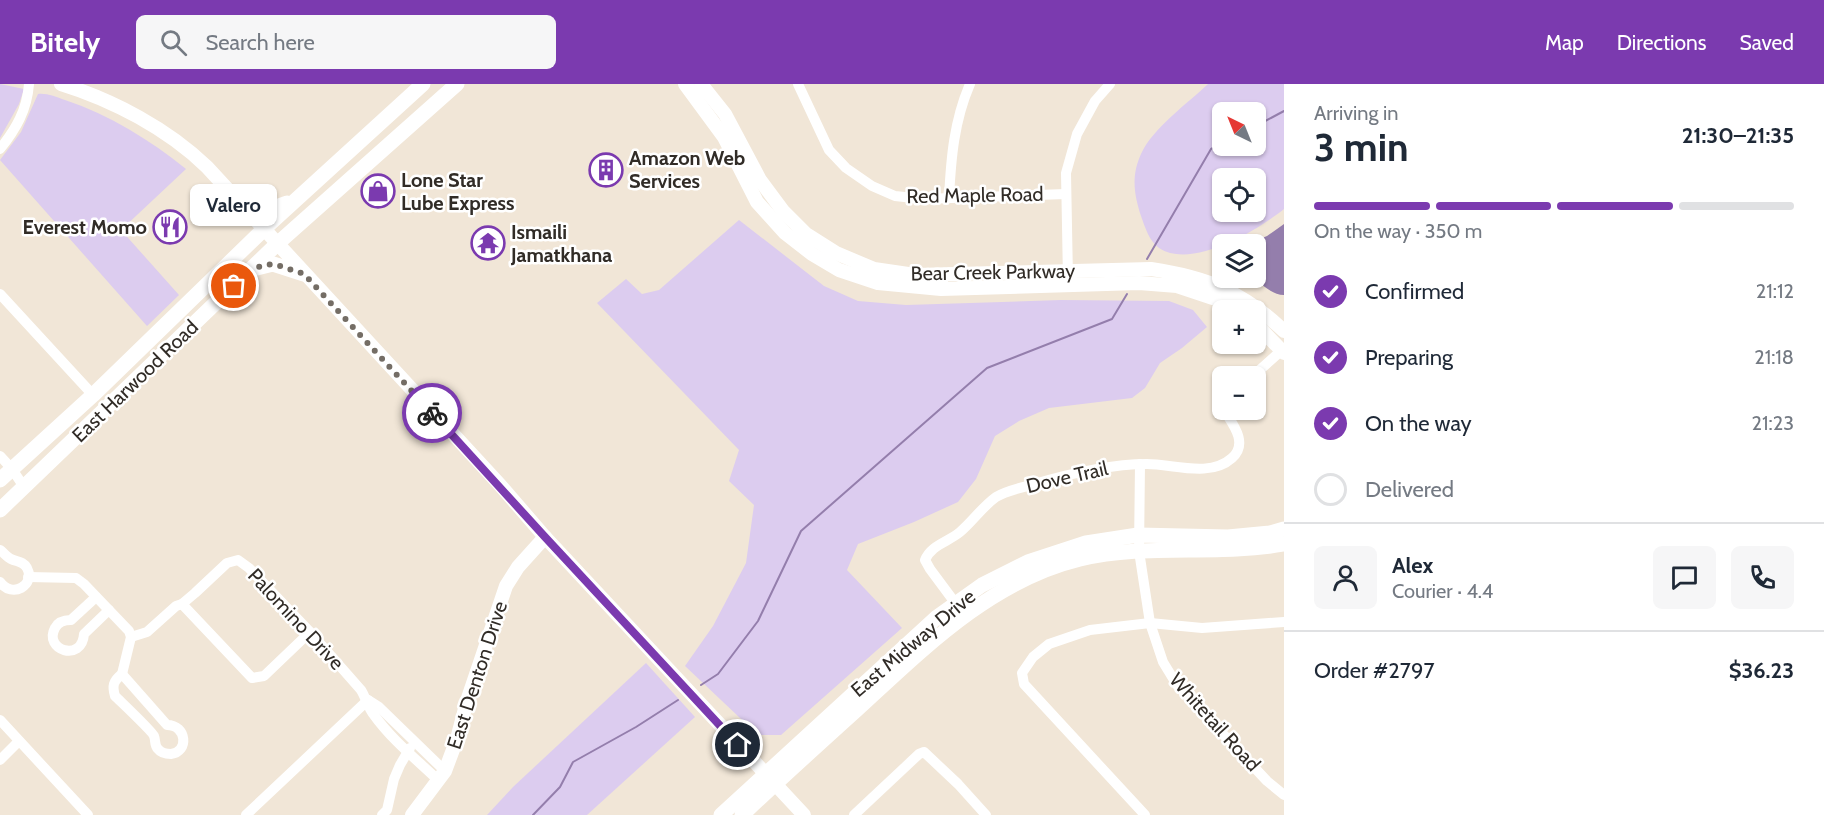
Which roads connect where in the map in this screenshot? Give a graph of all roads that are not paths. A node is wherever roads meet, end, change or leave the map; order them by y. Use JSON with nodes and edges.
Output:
{"nodes":[{"id":1,"x":29,"y":84,"type":"edge"},
{"id":2,"x":61,"y":84,"type":"edge"},
{"id":3,"x":423,"y":84,"type":"edge"},
{"id":4,"x":457,"y":84,"type":"edge"},
{"id":5,"x":798,"y":84,"type":"edge"},
{"id":6,"x":970,"y":84,"type":"edge"},
{"id":7,"x":1110,"y":84,"type":"edge"},
{"id":8,"x":697,"y":87,"type":"edge"},
{"id":9,"x":366,"y":136,"type":"junction"},
{"id":10,"x":0,"y":149,"type":"edge"},
{"id":11,"x":379,"y":152,"type":"junction"},
{"id":12,"x":1066,"y":194,"type":"junction"},
{"id":13,"x":298,"y":198,"type":"junction"},
{"id":14,"x":949,"y":198,"type":"junction"},
{"id":15,"x":244,"y":209,"type":"junction"},
{"id":16,"x":264,"y":229,"type":"junction"},
{"id":17,"x":277,"y":244,"type":"junction"},
{"id":18,"x":250,"y":270,"type":"junction"},
{"id":19,"x":1068,"y":271,"type":"junction"},
{"id":20,"x":304,"y":274,"type":"junction"},
{"id":21,"x":0,"y":294,"type":"edge"},
{"id":22,"x":1219,"y":300,"type":"edge"},
{"id":23,"x":1284,"y":331,"type":"edge"},
{"id":24,"x":1266,"y":334,"type":"edge"},
{"id":25,"x":1283,"y":351,"type":"edge"},
{"id":26,"x":1265,"y":366,"type":"edge"},
{"id":27,"x":93,"y":395,"type":"junction"},
{"id":28,"x":1230,"y":420,"type":"edge"},
{"id":29,"x":0,"y":456,"type":"edge"},
{"id":30,"x":1140,"y":464,"type":"junction"},
{"id":31,"x":12,"y":469,"type":"junction"},
{"id":32,"x":0,"y":480,"type":"edge"},
{"id":33,"x":24,"y":487,"type":"junction"},
{"id":34,"x":0,"y":510,"type":"edge"},
{"id":35,"x":1284,"y":529,"type":"edge"},
{"id":36,"x":545,"y":537,"type":"junction"},
{"id":37,"x":1138,"y":543,"type":"junction"},
{"id":38,"x":1284,"y":544,"type":"edge"},
{"id":39,"x":0,"y":550,"type":"edge"},
{"id":40,"x":28,"y":576,"type":"junction"},
{"id":41,"x":0,"y":582,"type":"edge"},
{"id":42,"x":96,"y":597,"type":"junction"},
{"id":43,"x":182,"y":604,"type":"junction"},
{"id":44,"x":956,"y":604,"type":"junction"},
{"id":45,"x":109,"y":610,"type":"junction"},
{"id":46,"x":1284,"y":622,"type":"edge"},
{"id":47,"x":1150,"y":623,"type":"junction"},
{"id":48,"x":310,"y":632,"type":"junction"},
{"id":49,"x":131,"y":637,"type":"junction"},
{"id":50,"x":122,"y":674,"type":"junction"},
{"id":51,"x":368,"y":700,"type":"junction"},
{"id":52,"x":0,"y":720,"type":"edge"},
{"id":53,"x":19,"y":741,"type":"junction"},
{"id":54,"x":415,"y":743,"type":"junction"},
{"id":55,"x":406,"y":753,"type":"junction"},
{"id":56,"x":0,"y":760,"type":"edge"},
{"id":57,"x":441,"y":776,"type":"junction"},
{"id":58,"x":770,"y":779,"type":"junction"},
{"id":59,"x":1284,"y":795,"type":"edge"},
{"id":60,"x":88,"y":815,"type":"edge"},
{"id":61,"x":246,"y":815,"type":"edge"},
{"id":62,"x":382,"y":815,"type":"edge"},
{"id":63,"x":412,"y":815,"type":"edge"},
{"id":64,"x":721,"y":815,"type":"edge"},
{"id":65,"x":742,"y":815,"type":"edge"},
{"id":66,"x":804,"y":815,"type":"edge"},
{"id":67,"x":854,"y":815,"type":"edge"},
{"id":68,"x":986,"y":815,"type":"edge"},
{"id":69,"x":1145,"y":815,"type":"edge"}],
"edges":[{"from":1,"to":10,"type":"street"},
{"from":2,"to":15,"type":"street"},
{"from":3,"to":9,"type":"main road","name":"East Harwood Road"},
{"from":4,"to":11,"type":"main road","name":"East Harwood Road"},
{"from":5,"to":14,"type":"street","name":"Red Maple Road"},
{"from":6,"to":14,"type":"street"},
{"from":7,"to":12,"type":"street"},
{"from":8,"to":19,"type":"street","name":"Bear Creek Parkway"},
{"from":9,"to":11,"type":"main road"},
{"from":9,"to":13,"type":"main road","name":"East Harwood Road"},
{"from":11,"to":17,"type":"main road","name":"East Harwood Road"},
{"from":12,"to":14,"type":"street","name":"Red Maple Road"},
{"from":12,"to":19,"type":"street"},
{"from":13,"to":15,"type":"main road"},
{"from":13,"to":16,"type":"main road","name":"East Harwood Road"},
{"from":15,"to":16,"type":"street"},
{"from":16,"to":17,"type":"street"},
{"from":16,"to":27,"type":"main road","name":"East Harwood Road"},
{"from":17,"to":18,"type":"main road","name":"East Harwood Road"},
{"from":17,"to":20,"type":"street"},
{"from":18,"to":20,"type":"main road"},
{"from":18,"to":33,"type":"main road","name":"East Harwood Road"},
{"from":19,"to":22,"type":"street","name":"Bear Creek Parkway"},
{"from":19,"to":23,"type":"street","name":"Bear Creek Parkway"},
{"from":20,"to":36,"type":"street"},
{"from":21,"to":27,"type":"street"},
{"from":24,"to":25,"type":"street"},
{"from":25,"to":26,"type":"street"},
{"from":27,"to":31,"type":"main road","name":"East Harwood Road"},
{"from":28,"to":30,"type":"street","name":"Dove Trail"},
{"from":29,"to":31,"type":"street"},
{"from":30,"to":37,"type":"street","name":"Whitetail Road"},
{"from":30,"to":44,"type":"street","name":"Dove Trail"},
{"from":31,"to":32,"type":"main road","name":"East Harwood Road"},
{"from":31,"to":33,"type":"street"},
{"from":33,"to":34,"type":"main road","name":"East Harwood Road"},
{"from":35,"to":37,"type":"main road","name":"East Midway Drive"},
{"from":36,"to":57,"type":"street","name":"East Denton Drive"},
{"from":36,"to":58,"type":"street"},
{"from":37,"to":38,"type":"main road","name":"East Midway Drive"},
{"from":37,"to":44,"type":"main road","name":"East Midway Drive"},
{"from":37,"to":47,"type":"street","name":"Whitetail Road"},
{"from":37,"to":58,"type":"main road","name":"East Midway Drive"},
{"from":39,"to":40,"type":"street"},
{"from":40,"to":41,"type":"street"},
{"from":40,"to":42,"type":"street"},
{"from":42,"to":45,"type":"street"},
{"from":42,"to":45,"type":"street"},
{"from":43,"to":48,"type":"street","name":"Palomino Drive"},
{"from":43,"to":48,"type":"street"},
{"from":43,"to":49,"type":"street","name":"Palomino Drive"},
{"from":44,"to":58,"type":"main road","name":"East Midway Drive"},
{"from":45,"to":49,"type":"street"},
{"from":46,"to":47,"type":"street"},
{"from":47,"to":59,"type":"street","name":"Whitetail Road"},
{"from":47,"to":69,"type":"street"},
{"from":48,"to":51,"type":"street","name":"Palomino Drive"},
{"from":49,"to":50,"type":"street"},
{"from":50,"to":50,"type":"street"},
{"from":51,"to":54,"type":"street","name":"Palomino Drive"},
{"from":51,"to":55,"type":"street","name":"Palomino Drive"},
{"from":51,"to":61,"type":"street"},
{"from":52,"to":53,"type":"street"},
{"from":53,"to":56,"type":"street"},
{"from":53,"to":60,"type":"street"},
{"from":54,"to":55,"type":"street"},
{"from":54,"to":57,"type":"street","name":"Palomino Drive"},
{"from":55,"to":57,"type":"street","name":"Palomino Drive"},
{"from":55,"to":62,"type":"street"},
{"from":57,"to":63,"type":"street","name":"East Denton Drive"},
{"from":58,"to":64,"type":"main road","name":"East Midway Drive"},
{"from":58,"to":65,"type":"main road","name":"East Midway Drive"},
{"from":58,"to":66,"type":"street"},
{"from":67,"to":68,"type":"street"}]}
